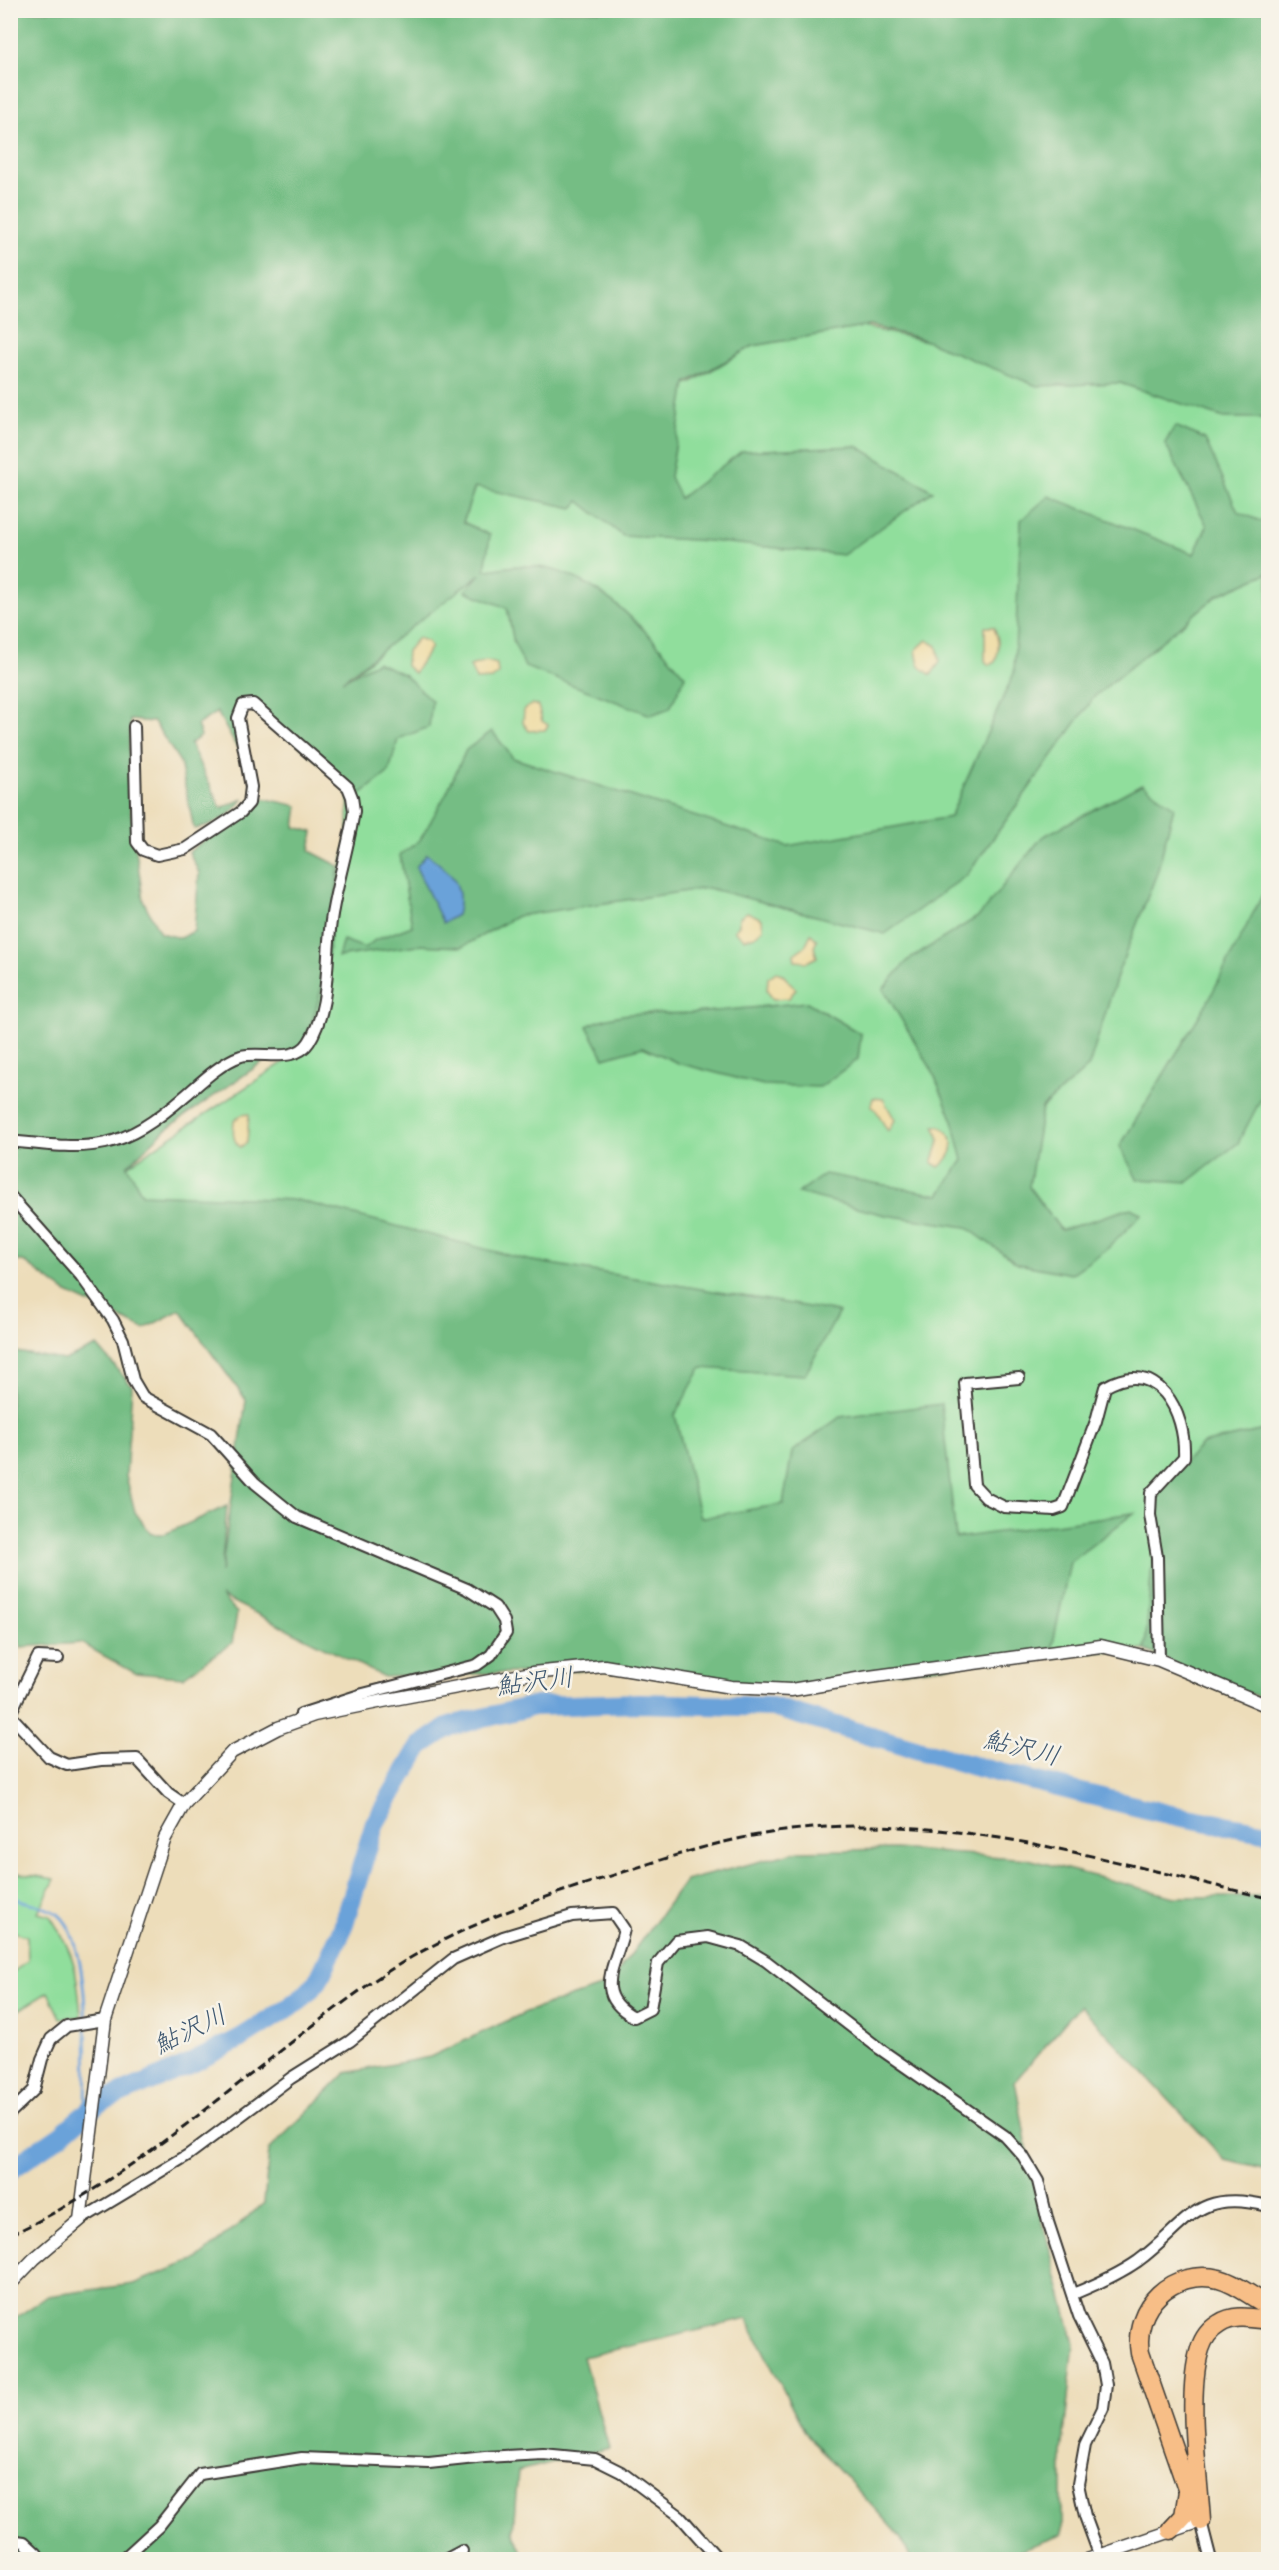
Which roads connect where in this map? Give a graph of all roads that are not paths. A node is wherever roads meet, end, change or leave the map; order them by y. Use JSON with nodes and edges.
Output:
{"nodes":[{"id":1,"x":134,"y":726,"type":"dead end"},
{"id":2,"x":10,"y":1141,"type":"edge"},
{"id":3,"x":10,"y":1196,"type":"edge"},
{"id":4,"x":1019,"y":1378,"type":"dead end"},
{"id":5,"x":58,"y":1658,"type":"dead end"},
{"id":6,"x":1159,"y":1660,"type":"junction"},
{"id":7,"x":1269,"y":1706,"type":"edge"},
{"id":8,"x":10,"y":1714,"type":"edge"},
{"id":9,"x":278,"y":1728,"type":"junction"},
{"id":10,"x":184,"y":1804,"type":"junction"},
{"id":11,"x":105,"y":2020,"type":"junction"},
{"id":12,"x":10,"y":2114,"type":"edge"},
{"id":13,"x":1269,"y":2206,"type":"edge"},
{"id":14,"x":80,"y":2220,"type":"junction"},
{"id":15,"x":10,"y":2284,"type":"edge"},
{"id":16,"x":1072,"y":2294,"type":"junction"},
{"id":17,"x":1269,"y":2305,"type":"edge"},
{"id":18,"x":1269,"y":2320,"type":"edge"},
{"id":19,"x":1201,"y":2521,"type":"junction"},
{"id":20,"x":1171,"y":2530,"type":"junction"},
{"id":21,"x":10,"y":2540,"type":"edge"},
{"id":22,"x":462,"y":2551,"type":"dead end"},
{"id":23,"x":1100,"y":2554,"type":"junction"},
{"id":24,"x":37,"y":2559,"type":"edge"},
{"id":25,"x":122,"y":2559,"type":"edge"},
{"id":26,"x":445,"y":2559,"type":"edge"},
{"id":27,"x":719,"y":2559,"type":"edge"},
{"id":28,"x":1087,"y":2559,"type":"edge"},
{"id":29,"x":1211,"y":2559,"type":"edge"}],
"edges":[{"from":1,"to":2,"type":"street"},
{"from":3,"to":9,"type":"street"},
{"from":4,"to":6,"type":"street"},
{"from":5,"to":8,"type":"street"},
{"from":6,"to":7,"type":"street"},
{"from":6,"to":9,"type":"street"},
{"from":8,"to":10,"type":"street"},
{"from":9,"to":10,"type":"street"},
{"from":10,"to":11,"type":"street"},
{"from":11,"to":12,"type":"street"},
{"from":11,"to":14,"type":"street"},
{"from":13,"to":16,"type":"street"},
{"from":14,"to":15,"type":"street"},
{"from":14,"to":16,"type":"street"},
{"from":16,"to":23,"type":"street"},
{"from":17,"to":20,"type":"highway"},
{"from":18,"to":19,"type":"highway"},
{"from":19,"to":20,"type":"street"},
{"from":19,"to":29,"type":"street"},
{"from":20,"to":23,"type":"street"},
{"from":21,"to":24,"type":"street"},
{"from":22,"to":26,"type":"street"},
{"from":23,"to":28,"type":"street"},
{"from":25,"to":27,"type":"street"}]}
